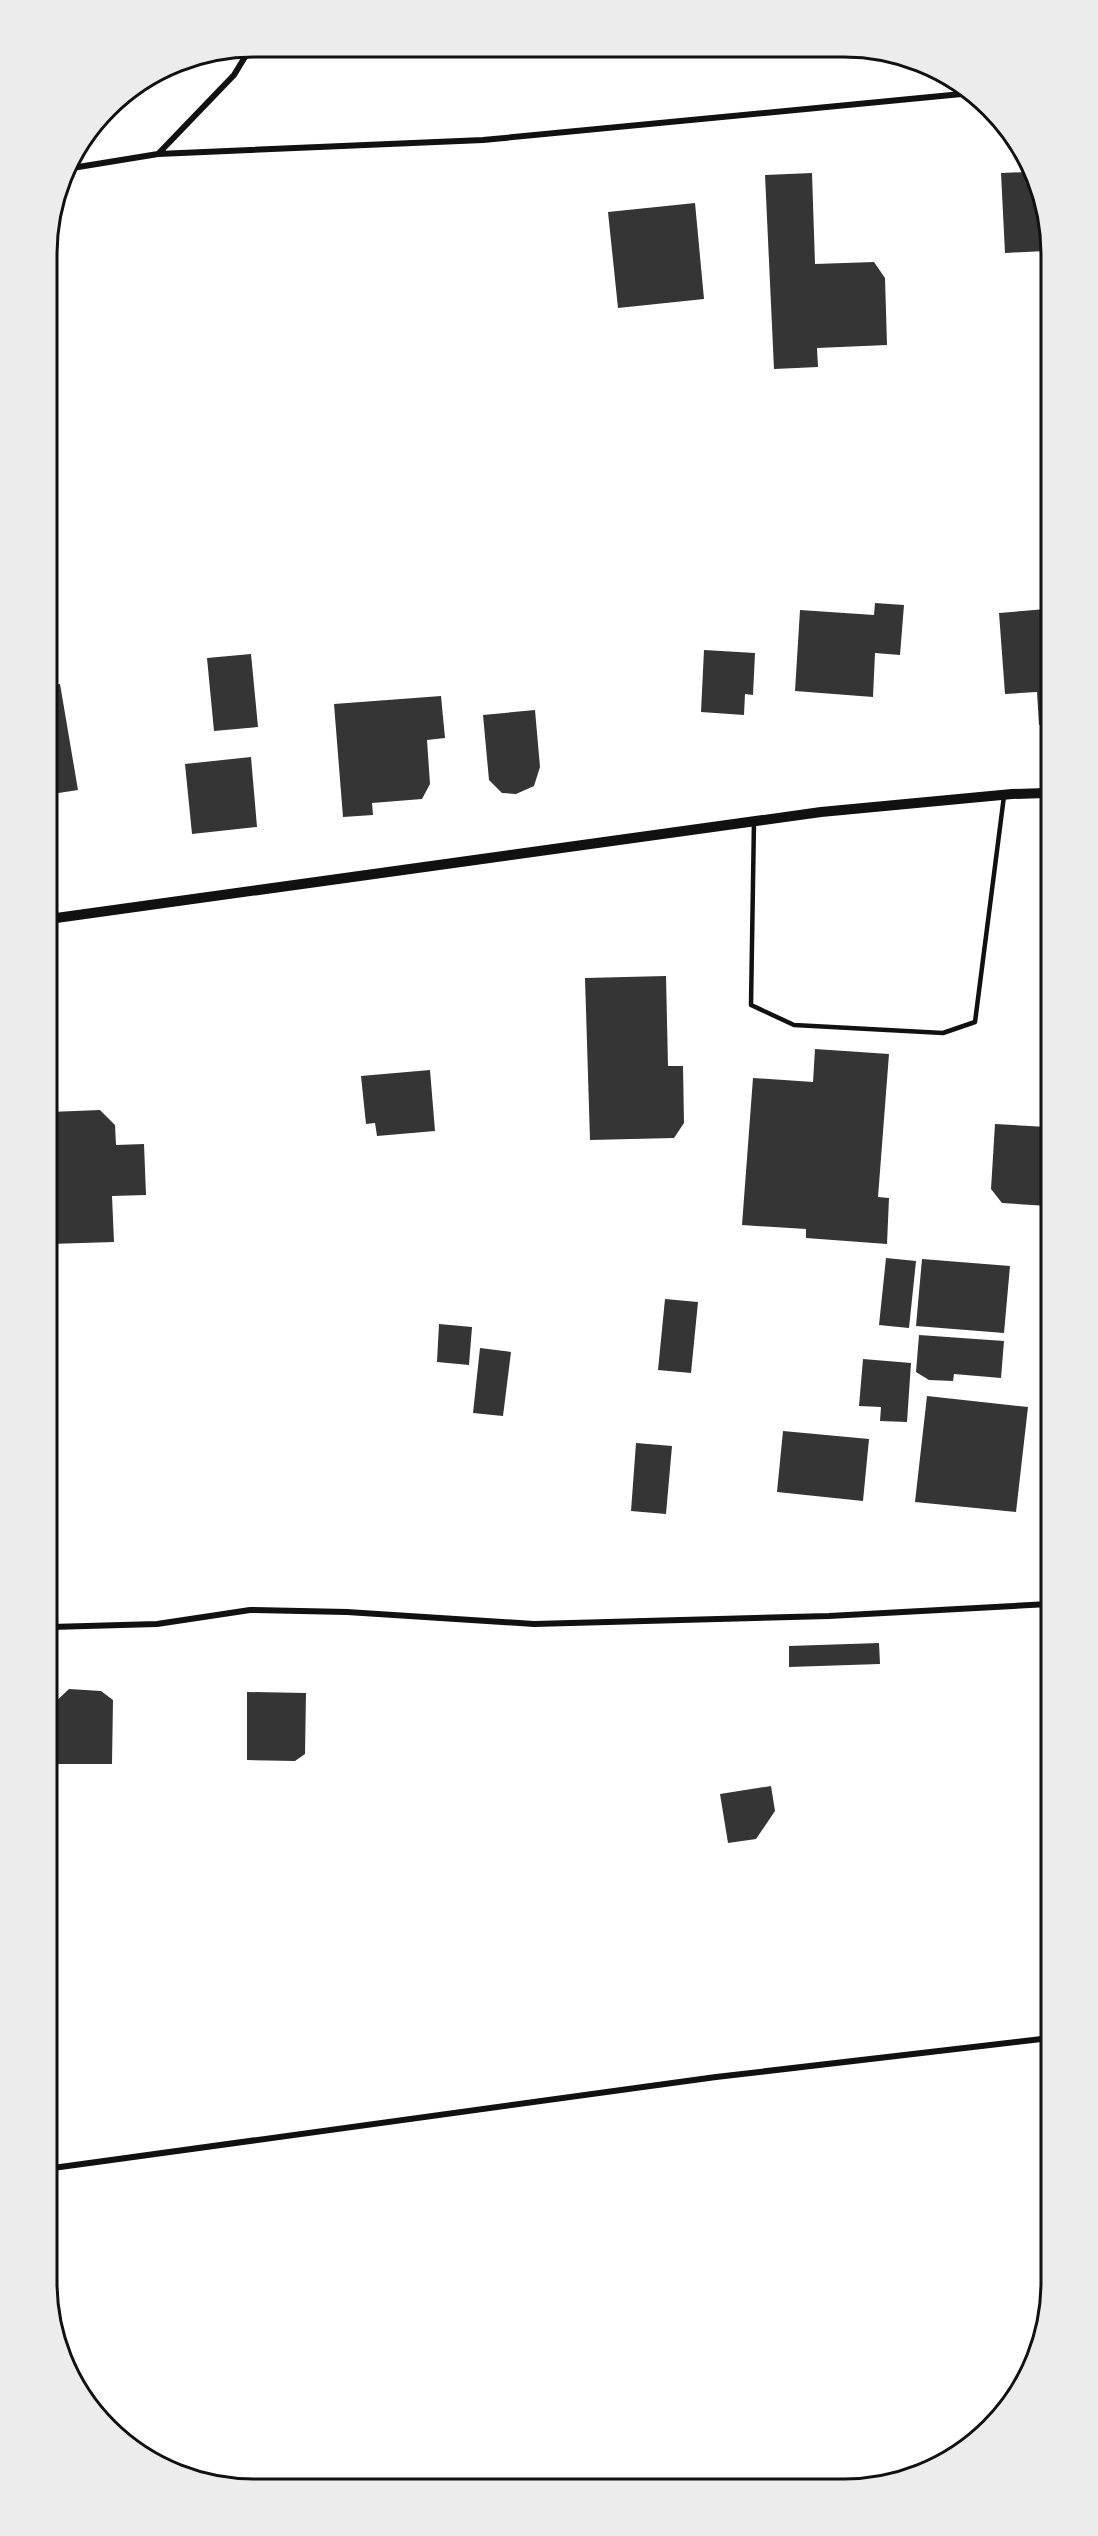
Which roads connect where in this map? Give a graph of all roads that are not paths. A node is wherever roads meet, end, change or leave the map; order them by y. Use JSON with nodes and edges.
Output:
{"nodes":[{"id":1,"x":244,"y":58,"type":"edge"},
{"id":2,"x":959,"y":94,"type":"edge"},
{"id":3,"x":158,"y":154,"type":"junction"},
{"id":4,"x":77,"y":167,"type":"edge"},
{"id":5,"x":1041,"y":793,"type":"edge"},
{"id":6,"x":1004,"y":795,"type":"junction"},
{"id":7,"x":754,"y":821,"type":"junction"},
{"id":8,"x":57,"y":918,"type":"edge"},
{"id":9,"x":1041,"y":1604,"type":"edge"},
{"id":10,"x":57,"y":1627,"type":"edge"},
{"id":11,"x":1041,"y":2039,"type":"edge"},
{"id":12,"x":57,"y":2167,"type":"edge"}],
"edges":[{"from":1,"to":3,"type":"street"},
{"from":2,"to":3,"type":"street"},
{"from":3,"to":4,"type":"street"},
{"from":5,"to":6,"type":"street"},
{"from":6,"to":7,"type":"street"},
{"from":6,"to":7,"type":"lane"},
{"from":7,"to":8,"type":"street"},
{"from":9,"to":10,"type":"street"},
{"from":11,"to":12,"type":"street"}]}
